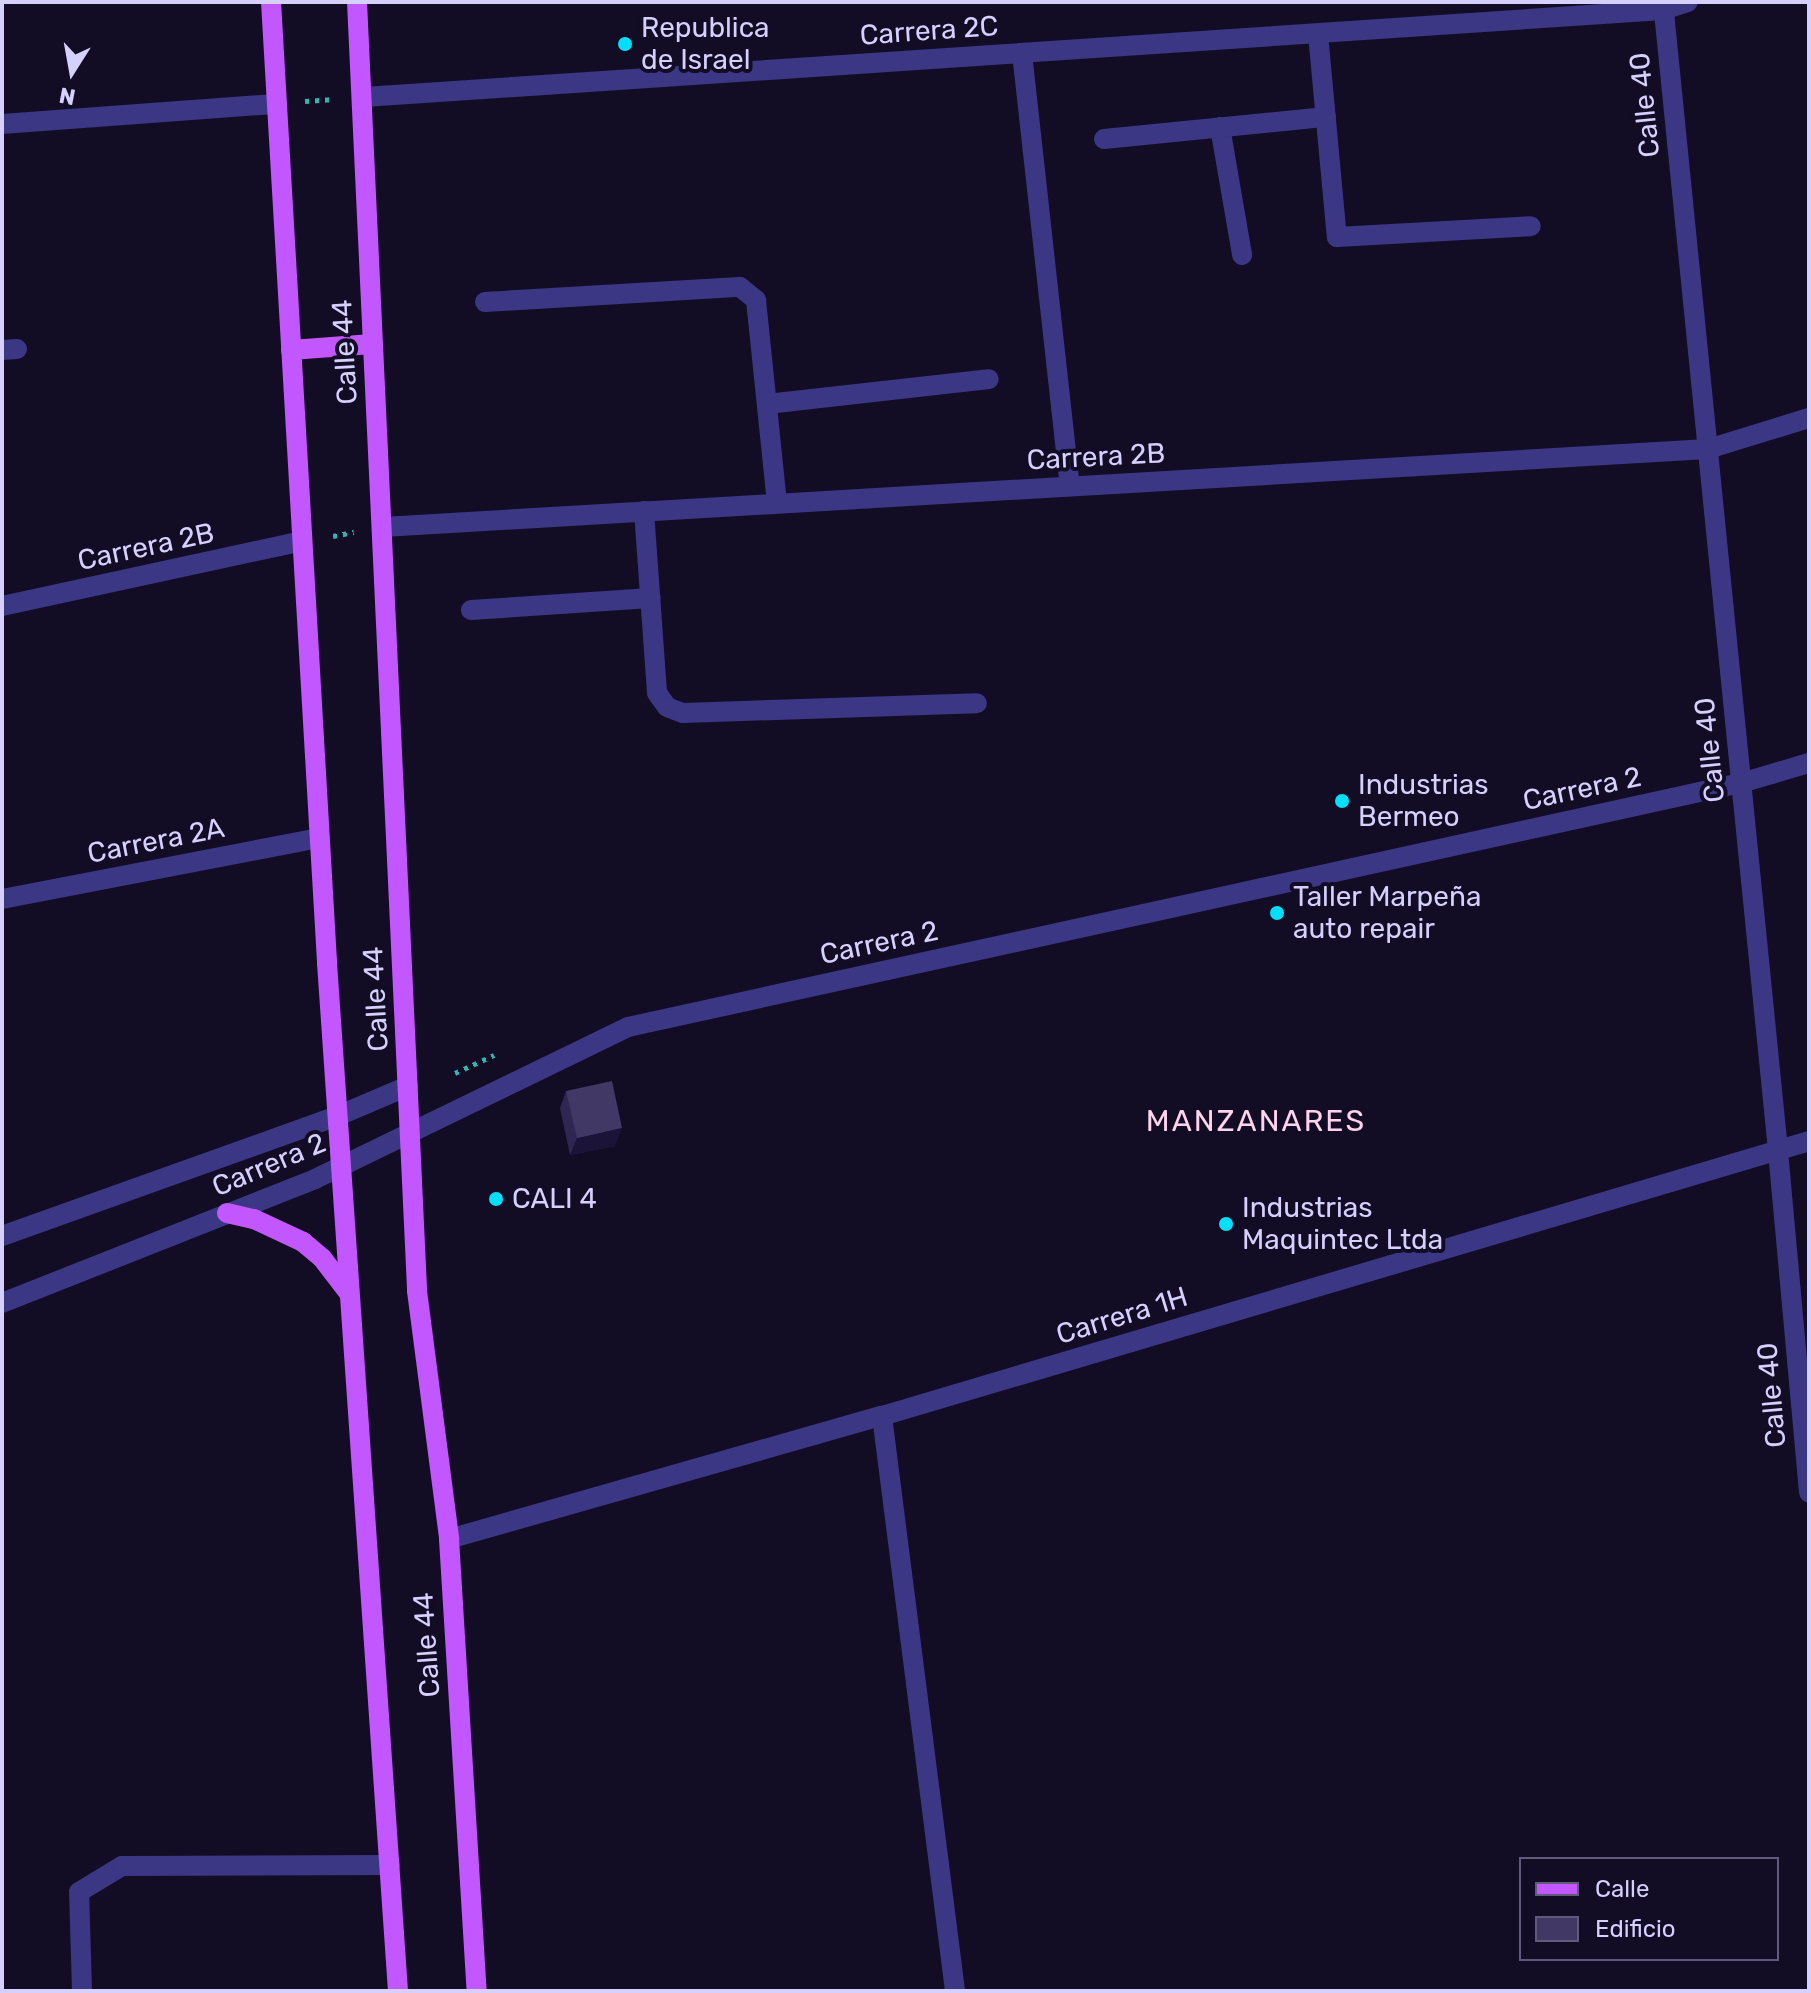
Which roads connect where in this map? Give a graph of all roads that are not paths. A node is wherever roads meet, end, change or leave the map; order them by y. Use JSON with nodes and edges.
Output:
{"nodes":[{"id":1,"x":271,"y":2,"type":"edge"},
{"id":2,"x":357,"y":2,"type":"edge"},
{"id":3,"x":1688,"y":2,"type":"edge"},
{"id":4,"x":1663,"y":6,"type":"edge"},
{"id":5,"x":1318,"y":34,"type":"junction"},
{"id":6,"x":1022,"y":53,"type":"junction"},
{"id":7,"x":364,"y":97,"type":"junction"},
{"id":8,"x":277,"y":104,"type":"junction"},
{"id":9,"x":1326,"y":117,"type":"junction"},
{"id":10,"x":2,"y":124,"type":"edge"},
{"id":11,"x":1220,"y":127,"type":"junction"},
{"id":12,"x":1104,"y":139,"type":"dead end"},
{"id":13,"x":1531,"y":226,"type":"dead end"},
{"id":14,"x":1242,"y":255,"type":"dead end"},
{"id":15,"x":485,"y":302,"type":"dead end"},
{"id":16,"x":372,"y":344,"type":"junction"},
{"id":17,"x":291,"y":350,"type":"junction"},
{"id":18,"x":989,"y":379,"type":"dead end"},
{"id":19,"x":767,"y":404,"type":"junction"},
{"id":20,"x":1809,"y":418,"type":"edge"},
{"id":21,"x":1708,"y":449,"type":"junction"},
{"id":22,"x":1070,"y":486,"type":"junction"},
{"id":23,"x":777,"y":503,"type":"junction"},
{"id":24,"x":644,"y":511,"type":"junction"},
{"id":25,"x":383,"y":527,"type":"junction"},
{"id":26,"x":302,"y":541,"type":"junction"},
{"id":27,"x":651,"y":598,"type":"junction"},
{"id":28,"x":2,"y":606,"type":"edge"},
{"id":29,"x":471,"y":610,"type":"dead end"},
{"id":30,"x":977,"y":703,"type":"dead end"},
{"id":31,"x":1809,"y":763,"type":"edge"},
{"id":32,"x":1741,"y":783,"type":"junction"},
{"id":33,"x":320,"y":838,"type":"junction"},
{"id":34,"x":2,"y":899,"type":"edge"},
{"id":35,"x":408,"y":1086,"type":"junction"},
{"id":36,"x":340,"y":1115,"type":"junction"},
{"id":37,"x":410,"y":1133,"type":"junction"},
{"id":38,"x":1809,"y":1141,"type":"edge"},
{"id":39,"x":1778,"y":1151,"type":"junction"},
{"id":40,"x":341,"y":1165,"type":"junction"},
{"id":41,"x":227,"y":1213,"type":"junction"},
{"id":42,"x":2,"y":1236,"type":"edge"},
{"id":43,"x":351,"y":1296,"type":"junction"},
{"id":44,"x":2,"y":1303,"type":"edge"},
{"id":45,"x":882,"y":1416,"type":"junction"},
{"id":46,"x":1809,"y":1493,"type":"edge"},
{"id":47,"x":449,"y":1539,"type":"junction"},
{"id":48,"x":390,"y":1865,"type":"junction"},
{"id":49,"x":82,"y":1991,"type":"edge"},
{"id":50,"x":398,"y":1991,"type":"edge"},
{"id":51,"x":477,"y":1991,"type":"edge"},
{"id":52,"x":955,"y":1991,"type":"edge"}],
"edges":[{"from":1,"to":8,"type":"main road","name":"Calle 44"},
{"from":2,"to":7,"type":"main road","name":"Calle 44"},
{"from":3,"to":4,"type":"street","name":"Carrera 2C"},
{"from":4,"to":5,"type":"street","name":"Carrera 2C"},
{"from":4,"to":21,"type":"street","name":"Calle 40"},
{"from":5,"to":6,"type":"street","name":"Carrera 2C"},
{"from":5,"to":9,"type":"street"},
{"from":6,"to":7,"type":"street","name":"Carrera 2C"},
{"from":6,"to":22,"type":"street"},
{"from":7,"to":16,"type":"main road","name":"Calle 44"},
{"from":8,"to":10,"type":"street"},
{"from":8,"to":17,"type":"main road","name":"Calle 44"},
{"from":9,"to":11,"type":"street"},
{"from":9,"to":13,"type":"street"},
{"from":11,"to":12,"type":"street"},
{"from":11,"to":14,"type":"street"},
{"from":15,"to":19,"type":"street"},
{"from":16,"to":17,"type":"main road"},
{"from":16,"to":25,"type":"main road","name":"Calle 44"},
{"from":17,"to":26,"type":"main road","name":"Calle 44"},
{"from":18,"to":19,"type":"street"},
{"from":19,"to":23,"type":"street"},
{"from":20,"to":21,"type":"street","name":"Carrera 2B"},
{"from":21,"to":22,"type":"street","name":"Carrera 2B"},
{"from":21,"to":32,"type":"street","name":"Calle 40"},
{"from":22,"to":23,"type":"street","name":"Carrera 2B"},
{"from":23,"to":24,"type":"street","name":"Carrera 2B"},
{"from":24,"to":25,"type":"street","name":"Carrera 2B"},
{"from":24,"to":27,"type":"street"},
{"from":25,"to":35,"type":"main road","name":"Calle 44"},
{"from":26,"to":28,"type":"street","name":"Carrera 2B"},
{"from":26,"to":33,"type":"main road","name":"Calle 44"},
{"from":27,"to":29,"type":"street"},
{"from":27,"to":30,"type":"street"},
{"from":31,"to":32,"type":"street","name":"Carrera 2"},
{"from":32,"to":37,"type":"street","name":"Carrera 2"},
{"from":32,"to":39,"type":"street","name":"Calle 40"},
{"from":33,"to":34,"type":"street","name":"Carrera 2A"},
{"from":33,"to":36,"type":"main road","name":"Calle 44"},
{"from":35,"to":36,"type":"street","name":"Carrera 2"},
{"from":35,"to":37,"type":"main road","name":"Calle 44"},
{"from":36,"to":40,"type":"main road","name":"Calle 44"},
{"from":36,"to":42,"type":"street","name":"Carrera 2"},
{"from":37,"to":40,"type":"street","name":"Carrera 2"},
{"from":37,"to":47,"type":"main road","name":"Calle 44"},
{"from":38,"to":39,"type":"street","name":"Carrera 1H"},
{"from":39,"to":45,"type":"street","name":"Carrera 1H"},
{"from":39,"to":46,"type":"street","name":"Calle 40"},
{"from":40,"to":41,"type":"street","name":"Carrera 2"},
{"from":40,"to":43,"type":"main road","name":"Calle 44"},
{"from":41,"to":43,"type":"main road"},
{"from":41,"to":44,"type":"street","name":"Carrera 2"},
{"from":43,"to":48,"type":"main road","name":"Calle 44"},
{"from":45,"to":47,"type":"street","name":"Carrera 1H"},
{"from":45,"to":52,"type":"street"},
{"from":47,"to":51,"type":"main road","name":"Calle 44"},
{"from":48,"to":49,"type":"street"},
{"from":48,"to":50,"type":"main road","name":"Calle 44"}]}
